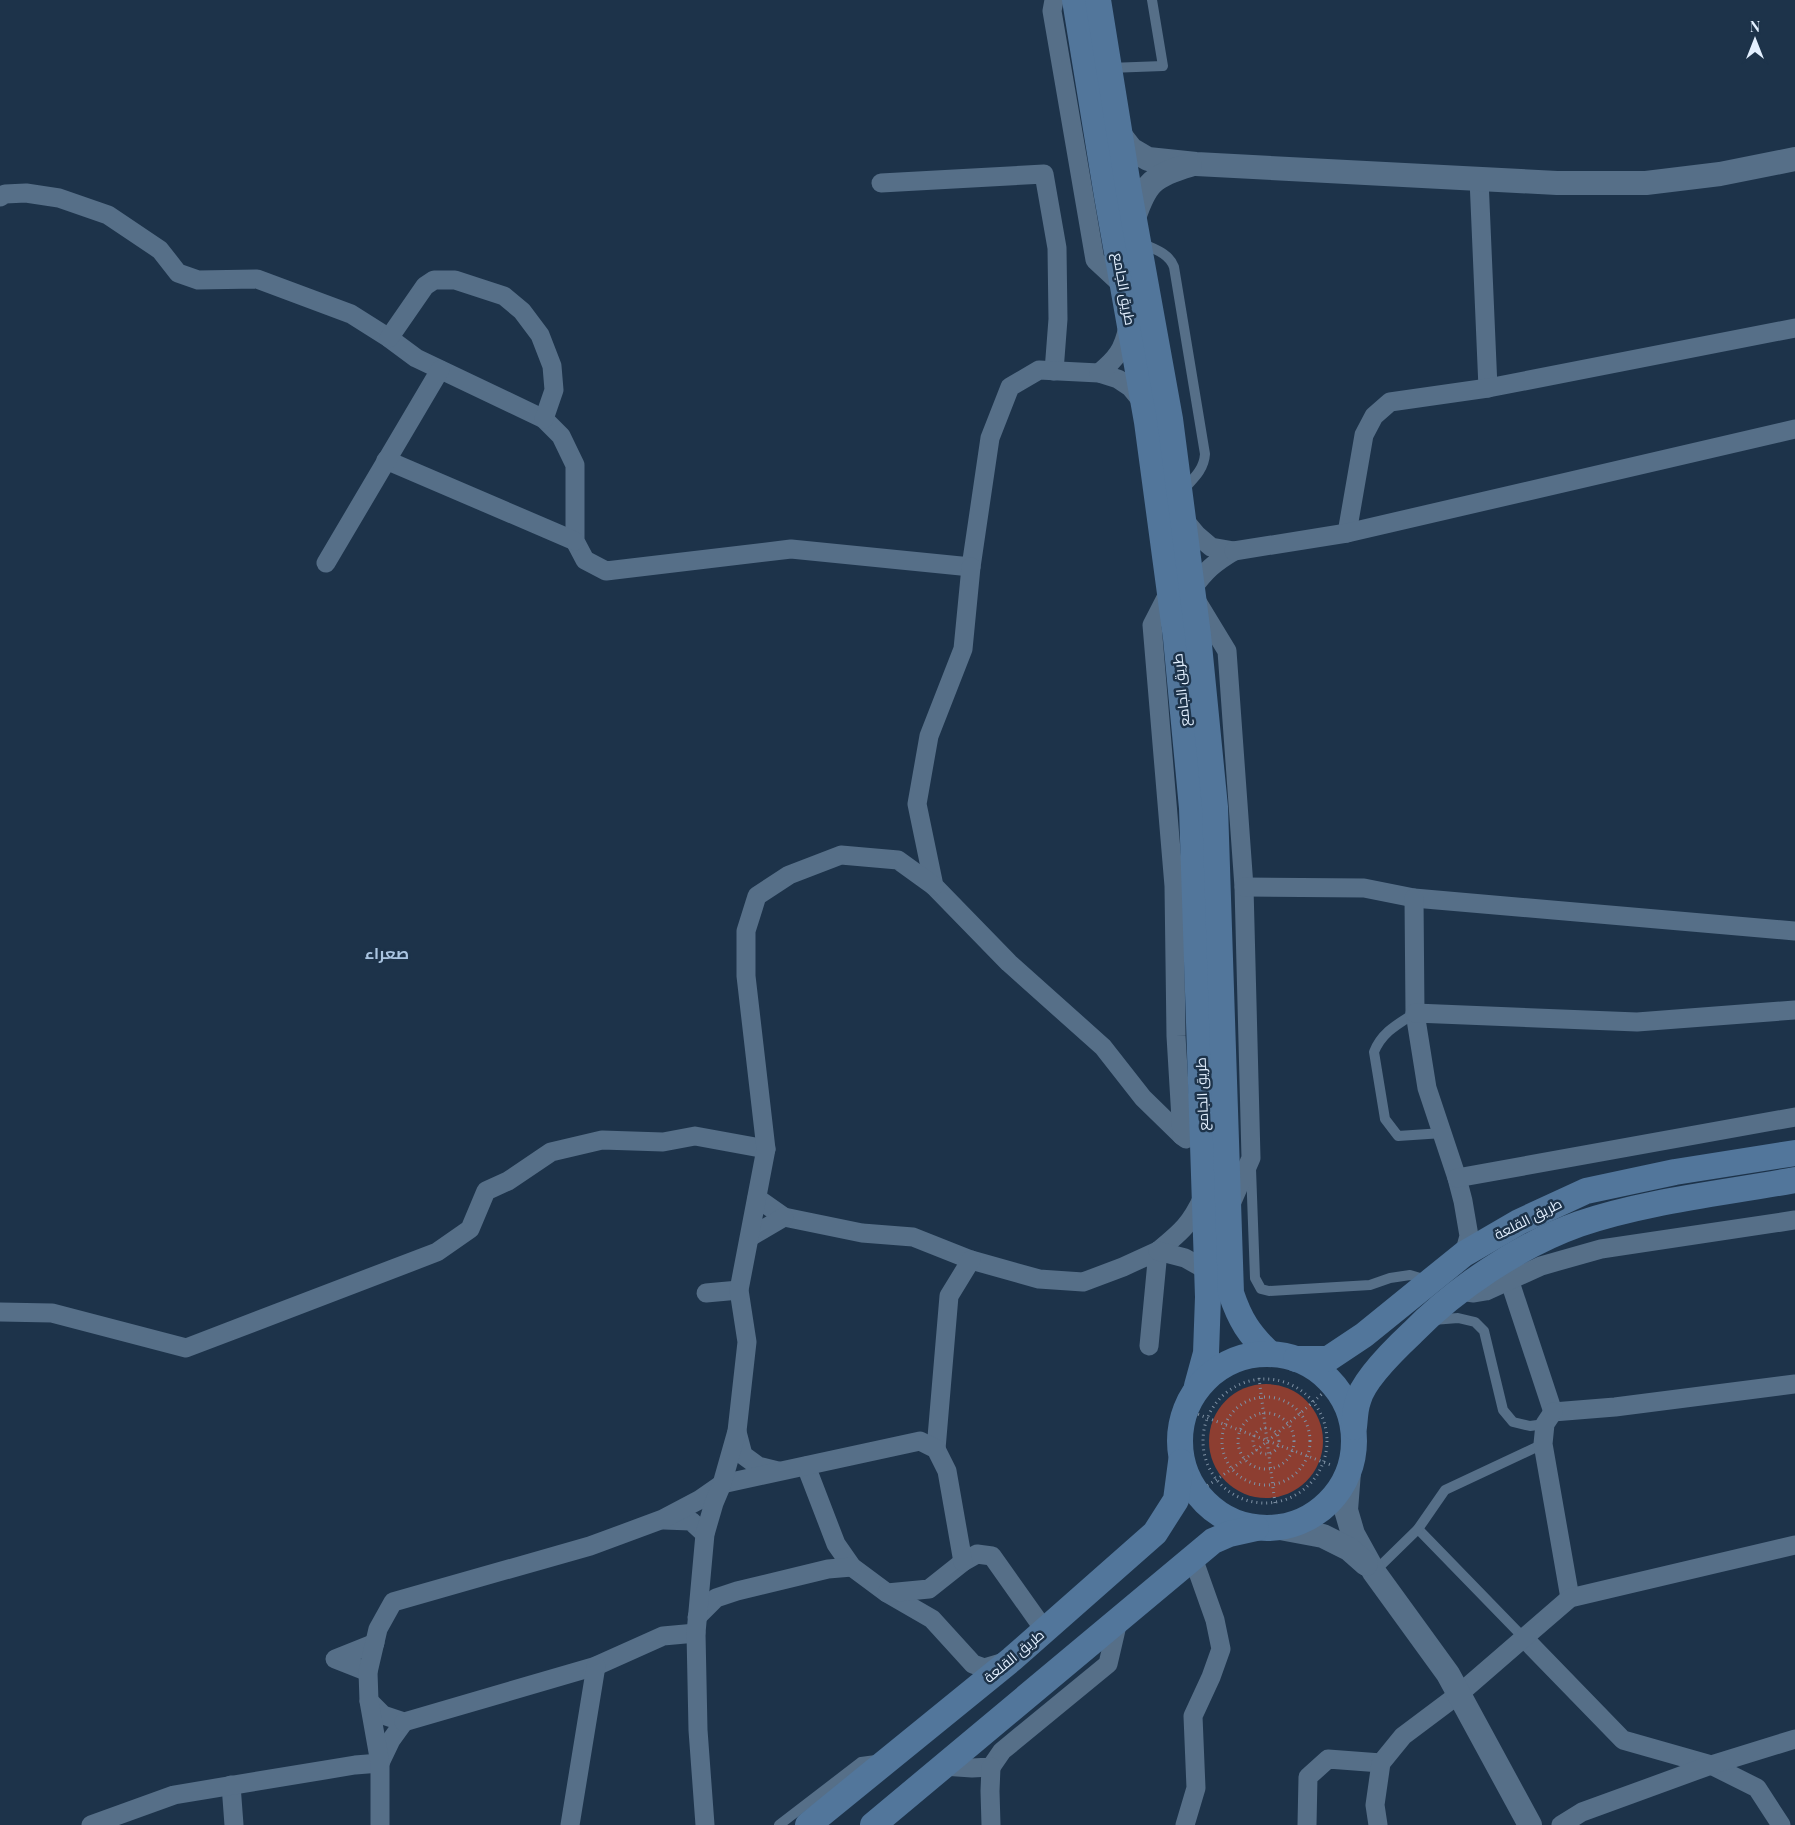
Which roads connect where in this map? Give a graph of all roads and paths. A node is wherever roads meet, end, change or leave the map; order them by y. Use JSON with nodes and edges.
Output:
{"nodes":[{"id":1,"x":1054,"y":0,"type":"edge"},
{"id":2,"x":1075,"y":0,"type":"edge"},
{"id":3,"x":1098,"y":0,"type":"edge"},
{"id":4,"x":1152,"y":0,"type":"edge"},
{"id":5,"x":1109,"y":68,"type":"junction"},
{"id":6,"x":1120,"y":135,"type":"junction"},
{"id":7,"x":1795,"y":159,"type":"edge"},
{"id":8,"x":1196,"y":164,"type":"junction"},
{"id":9,"x":1479,"y":179,"type":"junction"},
{"id":10,"x":881,"y":183,"type":"dead end"},
{"id":11,"x":0,"y":197,"type":"edge"},
{"id":12,"x":1136,"y":230,"type":"junction"},
{"id":13,"x":1123,"y":286,"type":"junction"},
{"id":14,"x":1129,"y":319,"type":"junction"},
{"id":15,"x":1795,"y":328,"type":"edge"},
{"id":16,"x":389,"y":338,"type":"junction"},
{"id":17,"x":440,"y":370,"type":"junction"},
{"id":18,"x":1054,"y":371,"type":"junction"},
{"id":19,"x":1100,"y":373,"type":"junction"},
{"id":20,"x":1488,"y":388,"type":"junction"},
{"id":21,"x":1144,"y":405,"type":"junction"},
{"id":22,"x":544,"y":419,"type":"junction"},
{"id":23,"x":1795,"y":429,"type":"edge"},
{"id":24,"x":386,"y":460,"type":"junction"},
{"id":25,"x":1181,"y":506,"type":"junction"},
{"id":26,"x":1347,"y":533,"type":"junction"},
{"id":27,"x":575,"y":540,"type":"junction"},
{"id":28,"x":1234,"y":551,"type":"junction"},
{"id":29,"x":326,"y":562,"type":"dead end"},
{"id":30,"x":971,"y":567,"type":"junction"},
{"id":31,"x":1185,"y":591,"type":"junction"},
{"id":32,"x":934,"y":886,"type":"junction"},
{"id":33,"x":1244,"y":887,"type":"junction"},
{"id":34,"x":1414,"y":898,"type":"junction"},
{"id":35,"x":1795,"y":931,"type":"edge"},
{"id":36,"x":1795,"y":1010,"type":"edge"},
{"id":37,"x":1415,"y":1013,"type":"junction"},
{"id":38,"x":1795,"y":1117,"type":"edge"},
{"id":39,"x":1443,"y":1133,"type":"junction"},
{"id":40,"x":1182,"y":1136,"type":"junction"},
{"id":41,"x":766,"y":1149,"type":"junction"},
{"id":42,"x":1795,"y":1153,"type":"edge"},
{"id":43,"x":1204,"y":1157,"type":"junction"},
{"id":44,"x":1250,"y":1158,"type":"junction"},
{"id":45,"x":1457,"y":1178,"type":"junction"},
{"id":46,"x":1795,"y":1180,"type":"edge"},
{"id":47,"x":1205,"y":1191,"type":"junction"},
{"id":48,"x":757,"y":1198,"type":"junction"},
{"id":49,"x":1228,"y":1212,"type":"junction"},
{"id":50,"x":784,"y":1217,"type":"junction"},
{"id":51,"x":1795,"y":1220,"type":"edge"},
{"id":52,"x":750,"y":1238,"type":"junction"},
{"id":53,"x":1158,"y":1251,"type":"junction"},
{"id":54,"x":1464,"y":1254,"type":"junction"},
{"id":55,"x":971,"y":1260,"type":"junction"},
{"id":56,"x":1208,"y":1271,"type":"junction"},
{"id":57,"x":1508,"y":1279,"type":"junction"},
{"id":58,"x":1430,"y":1281,"type":"junction"},
{"id":59,"x":739,"y":1290,"type":"junction"},
{"id":60,"x":1460,"y":1291,"type":"junction"},
{"id":61,"x":706,"y":1293,"type":"dead end"},
{"id":62,"x":0,"y":1312,"type":"edge"},
{"id":63,"x":1424,"y":1321,"type":"junction"},
{"id":64,"x":1149,"y":1346,"type":"dead end"},
{"id":65,"x":1296,"y":1359,"type":"junction"},
{"id":66,"x":1261,"y":1362,"type":"junction"},
{"id":67,"x":1333,"y":1384,"type":"junction"},
{"id":68,"x":1795,"y":1384,"type":"edge"},
{"id":69,"x":1198,"y":1386,"type":"junction"},
{"id":70,"x":1261,"y":1397,"type":"junction"},
{"id":71,"x":1314,"y":1401,"type":"junction"},
{"id":72,"x":1300,"y":1412,"type":"junction"},
{"id":73,"x":1264,"y":1413,"type":"junction"},
{"id":74,"x":1196,"y":1414,"type":"junction"},
{"id":75,"x":1549,"y":1418,"type":"junction"},
{"id":76,"x":1288,"y":1423,"type":"junction"},
{"id":77,"x":1224,"y":1425,"type":"junction"},
{"id":78,"x":1266,"y":1428,"type":"junction"},
{"id":79,"x":737,"y":1431,"type":"junction"},
{"id":80,"x":1240,"y":1431,"type":"junction"},
{"id":81,"x":1354,"y":1431,"type":"junction"},
{"id":82,"x":1276,"y":1433,"type":"junction"},
{"id":83,"x":1254,"y":1436,"type":"junction"},
{"id":84,"x":1266,"y":1441,"type":"junction"},
{"id":85,"x":1544,"y":1444,"type":"junction"},
{"id":86,"x":1278,"y":1445,"type":"junction"},
{"id":87,"x":936,"y":1449,"type":"junction"},
{"id":88,"x":1256,"y":1449,"type":"junction"},
{"id":89,"x":1292,"y":1451,"type":"junction"},
{"id":90,"x":1268,"y":1454,"type":"junction"},
{"id":91,"x":1308,"y":1456,"type":"junction"},
{"id":92,"x":1244,"y":1458,"type":"junction"},
{"id":93,"x":1181,"y":1461,"type":"junction"},
{"id":94,"x":1324,"y":1463,"type":"junction"},
{"id":95,"x":806,"y":1466,"type":"junction"},
{"id":96,"x":1231,"y":1468,"type":"junction"},
{"id":97,"x":1270,"y":1468,"type":"junction"},
{"id":98,"x":781,"y":1471,"type":"junction"},
{"id":99,"x":1349,"y":1472,"type":"junction"},
{"id":100,"x":722,"y":1484,"type":"junction"},
{"id":101,"x":1272,"y":1485,"type":"junction"},
{"id":102,"x":1206,"y":1486,"type":"junction"},
{"id":103,"x":1274,"y":1502,"type":"junction"},
{"id":104,"x":662,"y":1520,"type":"junction"},
{"id":105,"x":1268,"y":1528,"type":"junction"},
{"id":106,"x":1418,"y":1529,"type":"junction"},
{"id":107,"x":706,"y":1534,"type":"junction"},
{"id":108,"x":836,"y":1544,"type":"junction"},
{"id":109,"x":1795,"y":1545,"type":"edge"},
{"id":110,"x":1193,"y":1558,"type":"junction"},
{"id":111,"x":963,"y":1562,"type":"junction"},
{"id":112,"x":703,"y":1563,"type":"junction"},
{"id":113,"x":852,"y":1567,"type":"junction"},
{"id":114,"x":828,"y":1569,"type":"junction"},
{"id":115,"x":1374,"y":1572,"type":"junction"},
{"id":116,"x":928,"y":1589,"type":"junction"},
{"id":117,"x":738,"y":1591,"type":"junction"},
{"id":118,"x":887,"y":1594,"type":"junction"},
{"id":119,"x":1570,"y":1598,"type":"junction"},
{"id":120,"x":932,"y":1619,"type":"junction"},
{"id":121,"x":1118,"y":1621,"type":"junction"},
{"id":122,"x":697,"y":1625,"type":"junction"},
{"id":123,"x":1046,"y":1629,"type":"junction"},
{"id":124,"x":1524,"y":1638,"type":"junction"},
{"id":125,"x":375,"y":1643,"type":"junction"},
{"id":126,"x":1012,"y":1659,"type":"junction"},
{"id":127,"x":596,"y":1666,"type":"junction"},
{"id":128,"x":368,"y":1672,"type":"junction"},
{"id":129,"x":1459,"y":1694,"type":"junction"},
{"id":130,"x":369,"y":1701,"type":"junction"},
{"id":131,"x":404,"y":1722,"type":"junction"},
{"id":132,"x":1795,"y":1739,"type":"edge"},
{"id":133,"x":890,"y":1759,"type":"junction"},
{"id":134,"x":380,"y":1763,"type":"junction"},
{"id":135,"x":1382,"y":1763,"type":"junction"},
{"id":136,"x":1711,"y":1765,"type":"junction"},
{"id":137,"x":943,"y":1766,"type":"junction"},
{"id":138,"x":991,"y":1767,"type":"junction"},
{"id":139,"x":972,"y":1768,"type":"junction"},
{"id":140,"x":231,"y":1785,"type":"junction"},
{"id":141,"x":990,"y":1791,"type":"junction"},
{"id":142,"x":91,"y":1825,"type":"edge"},
{"id":143,"x":234,"y":1825,"type":"edge"},
{"id":144,"x":380,"y":1825,"type":"edge"},
{"id":145,"x":570,"y":1825,"type":"edge"},
{"id":146,"x":705,"y":1825,"type":"edge"},
{"id":147,"x":779,"y":1825,"type":"edge"},
{"id":148,"x":808,"y":1825,"type":"edge"},
{"id":149,"x":873,"y":1825,"type":"edge"},
{"id":150,"x":991,"y":1825,"type":"edge"},
{"id":151,"x":1185,"y":1825,"type":"edge"},
{"id":152,"x":1307,"y":1825,"type":"edge"},
{"id":153,"x":1378,"y":1825,"type":"edge"},
{"id":154,"x":1530,"y":1825,"type":"edge"},
{"id":155,"x":1561,"y":1825,"type":"edge"},
{"id":156,"x":1781,"y":1825,"type":"edge"}],
"edges":[{"from":1,"to":13,"type":"street"},
{"from":2,"to":13,"type":"main road","name":"طريق الجامع"},
{"from":3,"to":5,"type":"main road","name":"طريق الجامع"},
{"from":4,"to":5,"type":"lane"},
{"from":5,"to":6,"type":"main road","name":"طريق الجامع"},
{"from":6,"to":8,"type":"street"},
{"from":6,"to":12,"type":"main road","name":"طريق الجامع"},
{"from":7,"to":9,"type":"street"},
{"from":8,"to":9,"type":"street"},
{"from":8,"to":12,"type":"street"},
{"from":9,"to":20,"type":"street"},
{"from":10,"to":18,"type":"street"},
{"from":11,"to":16,"type":"street"},
{"from":12,"to":25,"type":"main road","name":"طريق الجامع"},
{"from":13,"to":14,"type":"main road","name":"طريق الجامع"},
{"from":14,"to":19,"type":"street"},
{"from":14,"to":21,"type":"main road","name":"طريق الجامع"},
{"from":15,"to":20,"type":"street"},
{"from":16,"to":17,"type":"street"},
{"from":16,"to":22,"type":"street"},
{"from":17,"to":22,"type":"street"},
{"from":17,"to":24,"type":"street"},
{"from":18,"to":19,"type":"street"},
{"from":18,"to":30,"type":"street"},
{"from":19,"to":21,"type":"street"},
{"from":20,"to":26,"type":"street"},
{"from":21,"to":31,"type":"main road","name":"طريق الجامع"},
{"from":22,"to":27,"type":"street"},
{"from":23,"to":26,"type":"street"},
{"from":24,"to":27,"type":"street"},
{"from":24,"to":29,"type":"street"},
{"from":25,"to":28,"type":"street"},
{"from":25,"to":31,"type":"main road","name":"طريق الجامع"},
{"from":26,"to":28,"type":"street"},
{"from":27,"to":30,"type":"street"},
{"from":28,"to":31,"type":"street"},
{"from":30,"to":32,"type":"street"},
{"from":31,"to":33,"type":"street"},
{"from":31,"to":40,"type":"street"},
{"from":31,"to":43,"type":"main road","name":"طريق الجامع"},
{"from":31,"to":49,"type":"main road","name":"طريق الجامع"},
{"from":32,"to":40,"type":"street"},
{"from":32,"to":41,"type":"street"},
{"from":33,"to":34,"type":"street"},
{"from":33,"to":44,"type":"street"},
{"from":34,"to":35,"type":"street"},
{"from":34,"to":37,"type":"street"},
{"from":36,"to":37,"type":"street"},
{"from":37,"to":39,"type":"street"},
{"from":37,"to":39,"type":"lane"},
{"from":38,"to":45,"type":"street"},
{"from":39,"to":45,"type":"street"},
{"from":40,"to":43,"type":"street"},
{"from":41,"to":48,"type":"street"},
{"from":41,"to":62,"type":"street"},
{"from":42,"to":54,"type":"main road","name":"طريق القلعة"},
{"from":43,"to":47,"type":"main road","name":"طريق الجامع"},
{"from":44,"to":49,"type":"street"},
{"from":44,"to":58,"type":"lane"},
{"from":45,"to":54,"type":"street"},
{"from":46,"to":60,"type":"main road","name":"طريق القلعة"},
{"from":47,"to":53,"type":"street"},
{"from":47,"to":56,"type":"main road","name":"طريق الجامع"},
{"from":48,"to":50,"type":"street"},
{"from":48,"to":52,"type":"street"},
{"from":49,"to":66,"type":"main road","name":"طريق الجامع"},
{"from":50,"to":52,"type":"street"},
{"from":50,"to":55,"type":"street"},
{"from":51,"to":57,"type":"street"},
{"from":52,"to":59,"type":"street"},
{"from":53,"to":55,"type":"street"},
{"from":53,"to":56,"type":"street"},
{"from":53,"to":64,"type":"street"},
{"from":54,"to":58,"type":"main road","name":"طريق القلعة"},
{"from":55,"to":87,"type":"street"},
{"from":56,"to":69,"type":"main road","name":"طريق الجامع"},
{"from":57,"to":60,"type":"street"},
{"from":57,"to":75,"type":"street"},
{"from":58,"to":65,"type":"main road","name":"طريق القلعة"},
{"from":59,"to":61,"type":"street"},
{"from":59,"to":79,"type":"street"},
{"from":60,"to":63,"type":"main road","name":"طريق القلعة"},
{"from":63,"to":75,"type":"lane"},
{"from":63,"to":81,"type":"main road","name":"طريق القلعة"},
{"from":65,"to":66,"type":"main road"},
{"from":65,"to":67,"type":"main road"},
{"from":66,"to":69,"type":"main road"},
{"from":66,"to":70,"type":"path"},
{"from":66,"to":71,"type":"path"},
{"from":66,"to":74,"type":"path"},
{"from":67,"to":71,"type":"path"},
{"from":67,"to":81,"type":"main road"},
{"from":68,"to":75,"type":"street"},
{"from":69,"to":74,"type":"main road"},
{"from":70,"to":72,"type":"path"},
{"from":70,"to":73,"type":"path"},
{"from":70,"to":77,"type":"path"},
{"from":71,"to":72,"type":"path"},
{"from":71,"to":94,"type":"path"},
{"from":72,"to":76,"type":"path"},
{"from":72,"to":91,"type":"path"},
{"from":73,"to":76,"type":"path"},
{"from":73,"to":78,"type":"path"},
{"from":73,"to":80,"type":"path"},
{"from":74,"to":77,"type":"path"},
{"from":74,"to":93,"type":"main road"},
{"from":74,"to":102,"type":"path"},
{"from":75,"to":85,"type":"street"},
{"from":76,"to":82,"type":"path"},
{"from":76,"to":89,"type":"path"},
{"from":77,"to":80,"type":"path"},
{"from":77,"to":96,"type":"path"},
{"from":78,"to":82,"type":"path"},
{"from":78,"to":83,"type":"path"},
{"from":78,"to":84,"type":"path"},
{"from":79,"to":98,"type":"street"},
{"from":79,"to":100,"type":"street"},
{"from":80,"to":83,"type":"path"},
{"from":80,"to":92,"type":"path"},
{"from":81,"to":99,"type":"main road"},
{"from":82,"to":84,"type":"path"},
{"from":82,"to":86,"type":"path"},
{"from":83,"to":84,"type":"path"},
{"from":83,"to":88,"type":"path"},
{"from":84,"to":86,"type":"path"},
{"from":84,"to":88,"type":"path"},
{"from":84,"to":90,"type":"path"},
{"from":85,"to":106,"type":"lane"},
{"from":85,"to":119,"type":"street"},
{"from":86,"to":89,"type":"path"},
{"from":86,"to":90,"type":"path"},
{"from":87,"to":95,"type":"street"},
{"from":87,"to":111,"type":"street"},
{"from":88,"to":90,"type":"path"},
{"from":88,"to":92,"type":"path"},
{"from":89,"to":91,"type":"path"},
{"from":89,"to":97,"type":"path"},
{"from":90,"to":97,"type":"path"},
{"from":91,"to":94,"type":"path"},
{"from":91,"to":101,"type":"path"},
{"from":92,"to":96,"type":"path"},
{"from":92,"to":97,"type":"path"},
{"from":93,"to":102,"type":"main road"},
{"from":93,"to":123,"type":"main road","name":"طريق القلعة"},
{"from":94,"to":99,"type":"path"},
{"from":94,"to":103,"type":"path"},
{"from":95,"to":98,"type":"street"},
{"from":95,"to":108,"type":"street"},
{"from":96,"to":101,"type":"path"},
{"from":96,"to":102,"type":"path"},
{"from":97,"to":101,"type":"path"},
{"from":98,"to":100,"type":"street"},
{"from":99,"to":105,"type":"main road"},
{"from":99,"to":115,"type":"street"},
{"from":100,"to":104,"type":"street"},
{"from":100,"to":107,"type":"street"},
{"from":101,"to":103,"type":"path"},
{"from":102,"to":103,"type":"path"},
{"from":102,"to":105,"type":"main road"},
{"from":103,"to":105,"type":"path"},
{"from":104,"to":107,"type":"street"},
{"from":104,"to":125,"type":"street"},
{"from":105,"to":110,"type":"main road"},
{"from":105,"to":115,"type":"street"},
{"from":106,"to":115,"type":"lane"},
{"from":106,"to":124,"type":"lane"},
{"from":107,"to":112,"type":"street"},
{"from":108,"to":113,"type":"street"},
{"from":108,"to":114,"type":"street"},
{"from":109,"to":119,"type":"street"},
{"from":110,"to":121,"type":"main road"},
{"from":110,"to":151,"type":"street"},
{"from":111,"to":116,"type":"street"},
{"from":111,"to":123,"type":"street"},
{"from":112,"to":117,"type":"street"},
{"from":112,"to":122,"type":"street"},
{"from":113,"to":114,"type":"street"},
{"from":113,"to":118,"type":"street"},
{"from":114,"to":117,"type":"street"},
{"from":115,"to":129,"type":"street"},
{"from":116,"to":118,"type":"street"},
{"from":116,"to":120,"type":"street"},
{"from":117,"to":122,"type":"street"},
{"from":118,"to":120,"type":"street"},
{"from":119,"to":124,"type":"street"},
{"from":120,"to":126,"type":"street"},
{"from":121,"to":137,"type":"main road"},
{"from":121,"to":138,"type":"street"},
{"from":122,"to":127,"type":"street"},
{"from":122,"to":146,"type":"street"},
{"from":123,"to":126,"type":"main road","name":"طريق القلعة"},
{"from":124,"to":129,"type":"street"},
{"from":124,"to":136,"type":"street"},
{"from":125,"to":128,"type":"street"},
{"from":125,"to":128,"type":"street"},
{"from":126,"to":133,"type":"main road","name":"طريق القلعة"},
{"from":127,"to":131,"type":"street"},
{"from":127,"to":145,"type":"street"},
{"from":128,"to":130,"type":"street"},
{"from":129,"to":135,"type":"street"},
{"from":129,"to":154,"type":"street"},
{"from":130,"to":131,"type":"street"},
{"from":130,"to":134,"type":"street"},
{"from":131,"to":134,"type":"street"},
{"from":132,"to":136,"type":"street"},
{"from":133,"to":147,"type":"lane"},
{"from":133,"to":148,"type":"main road","name":"طريق القلعة"},
{"from":134,"to":140,"type":"street"},
{"from":134,"to":144,"type":"street"},
{"from":135,"to":152,"type":"street"},
{"from":135,"to":153,"type":"street"},
{"from":136,"to":155,"type":"street"},
{"from":136,"to":156,"type":"street"},
{"from":137,"to":139,"type":"street"},
{"from":137,"to":149,"type":"main road"},
{"from":138,"to":139,"type":"street"},
{"from":138,"to":141,"type":"street"},
{"from":139,"to":141,"type":"street"},
{"from":140,"to":142,"type":"street"},
{"from":140,"to":143,"type":"street"},
{"from":141,"to":150,"type":"street"}]}
